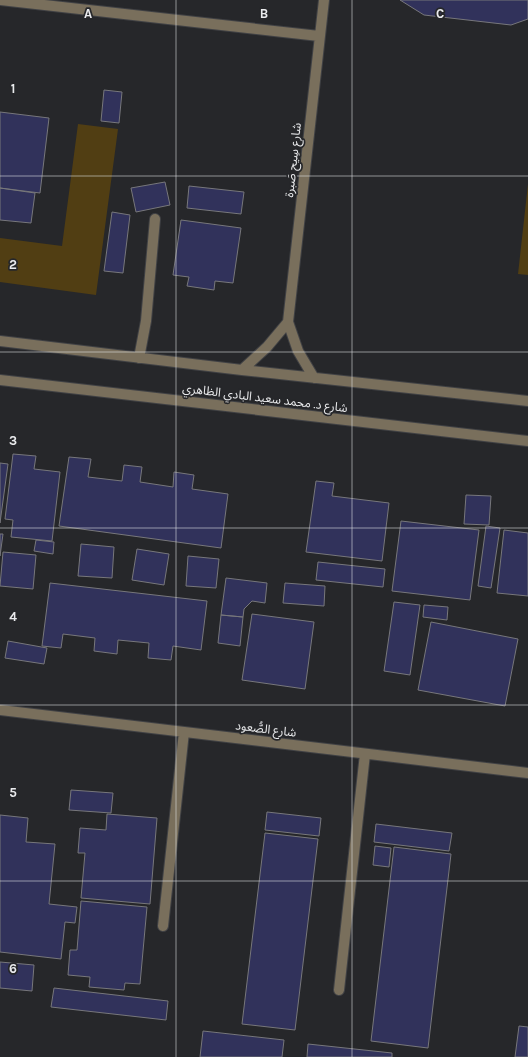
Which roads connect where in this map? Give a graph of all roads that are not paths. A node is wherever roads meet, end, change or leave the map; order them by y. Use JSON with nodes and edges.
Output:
{"nodes":[{"id":1,"x":0,"y":0,"type":"edge"},
{"id":2,"x":324,"y":0,"type":"edge"},
{"id":3,"x":319,"y":36,"type":"junction"},
{"id":4,"x":155,"y":219,"type":"dead end"},
{"id":5,"x":288,"y":322,"type":"junction"},
{"id":6,"x":0,"y":341,"type":"edge"},
{"id":7,"x":139,"y":358,"type":"junction"},
{"id":8,"x":242,"y":370,"type":"junction"},
{"id":9,"x":314,"y":378,"type":"junction"},
{"id":10,"x":0,"y":380,"type":"edge"},
{"id":11,"x":528,"y":401,"type":"edge"},
{"id":12,"x":528,"y":441,"type":"edge"},
{"id":13,"x":0,"y":710,"type":"edge"},
{"id":14,"x":184,"y":732,"type":"junction"},
{"id":15,"x":365,"y":754,"type":"junction"},
{"id":16,"x":528,"y":773,"type":"edge"},
{"id":17,"x":163,"y":926,"type":"dead end"},
{"id":18,"x":338,"y":990,"type":"dead end"}],
"edges":[{"from":1,"to":3,"type":"street"},
{"from":2,"to":3,"type":"street","name":"شارع سِيح صَبرة"},
{"from":3,"to":5,"type":"street","name":"شارع سِيح صَبرة"},
{"from":4,"to":7,"type":"street"},
{"from":5,"to":8,"type":"street"},
{"from":5,"to":9,"type":"street","name":"شارع سِيح صَبرة"},
{"from":6,"to":7,"type":"street","name":"شارع د. محمد سعيد البادي الظاهري"},
{"from":7,"to":8,"type":"street","name":"شارع د. محمد سعيد البادي الظاهري"},
{"from":8,"to":9,"type":"street","name":"شارع د. محمد سعيد البادي الظاهري"},
{"from":9,"to":11,"type":"street","name":"شارع د. محمد سعيد البادي الظاهري"},
{"from":10,"to":12,"type":"street","name":"شارع د. محمد سعيد البادي الظاهري"},
{"from":13,"to":14,"type":"street","name":"شارع الصُّعود"},
{"from":14,"to":15,"type":"street","name":"شارع الصُّعود"},
{"from":14,"to":17,"type":"street"},
{"from":15,"to":16,"type":"street","name":"شارع الصُّعود"},
{"from":15,"to":18,"type":"street"}]}
